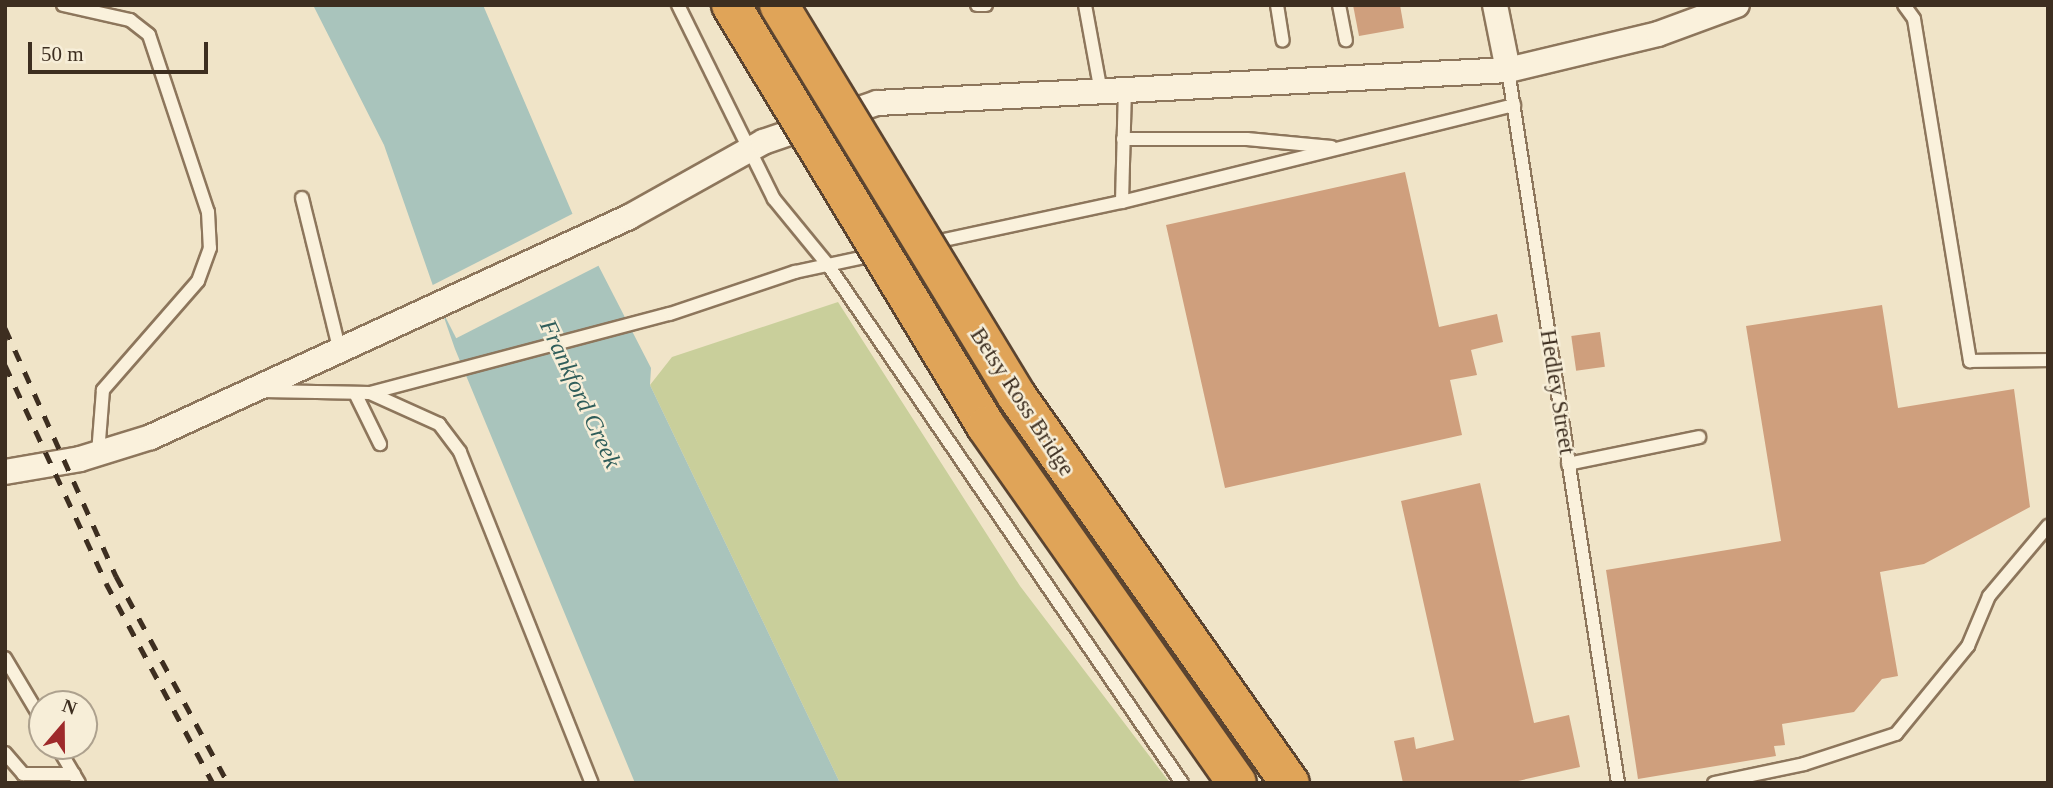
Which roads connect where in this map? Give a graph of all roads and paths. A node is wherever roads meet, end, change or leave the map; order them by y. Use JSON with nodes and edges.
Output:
{"nodes":[{"id":1,"x":64,"y":5,"type":"edge"},
{"id":2,"x":678,"y":5,"type":"edge"},
{"id":3,"x":731,"y":5,"type":"edge"},
{"id":4,"x":779,"y":5,"type":"edge"},
{"id":5,"x":978,"y":5,"type":"edge"},
{"id":6,"x":986,"y":5,"type":"edge"},
{"id":7,"x":1085,"y":5,"type":"edge"},
{"id":8,"x":1277,"y":5,"type":"edge"},
{"id":9,"x":1339,"y":5,"type":"edge"},
{"id":10,"x":1495,"y":5,"type":"edge"},
{"id":11,"x":1737,"y":5,"type":"edge"},
{"id":12,"x":1905,"y":5,"type":"edge"},
{"id":13,"x":1346,"y":40,"type":"dead end"},
{"id":14,"x":1283,"y":41,"type":"dead end"},
{"id":15,"x":1508,"y":70,"type":"junction"},
{"id":16,"x":1112,"y":87,"type":"junction"},
{"id":17,"x":1514,"y":105,"type":"junction"},
{"id":18,"x":1123,"y":139,"type":"junction"},
{"id":19,"x":752,"y":148,"type":"junction"},
{"id":20,"x":1341,"y":148,"type":"junction"},
{"id":21,"x":302,"y":198,"type":"dead end"},
{"id":22,"x":1122,"y":202,"type":"junction"},
{"id":23,"x":828,"y":265,"type":"junction"},
{"id":24,"x":340,"y":351,"type":"junction"},
{"id":25,"x":2048,"y":360,"type":"edge"},
{"id":26,"x":252,"y":391,"type":"junction"},
{"id":27,"x":355,"y":393,"type":"junction"},
{"id":28,"x":370,"y":393,"type":"junction"},
{"id":29,"x":1699,"y":437,"type":"dead end"},
{"id":30,"x":380,"y":444,"type":"dead end"},
{"id":31,"x":98,"y":453,"type":"junction"},
{"id":32,"x":1568,"y":464,"type":"junction"},
{"id":33,"x":5,"y":472,"type":"edge"},
{"id":34,"x":2048,"y":526,"type":"edge"},
{"id":35,"x":5,"y":658,"type":"edge"},
{"id":36,"x":28,"y":697,"type":"edge"},
{"id":37,"x":5,"y":753,"type":"edge"},
{"id":38,"x":65,"y":760,"type":"edge"},
{"id":39,"x":1777,"y":776,"type":"edge"},
{"id":40,"x":76,"y":778,"type":"edge"},
{"id":41,"x":1617,"y":781,"type":"edge"},
{"id":42,"x":592,"y":783,"type":"edge"},
{"id":43,"x":1182,"y":783,"type":"edge"},
{"id":44,"x":1237,"y":783,"type":"edge"},
{"id":45,"x":1290,"y":783,"type":"edge"},
{"id":46,"x":1714,"y":783,"type":"edge"}],
"edges":[{"from":1,"to":31,"type":"lane"},
{"from":2,"to":19,"type":"lane"},
{"from":3,"to":44,"type":"highway","name":"Betsy Ross Bridge","bridge":true},
{"from":4,"to":45,"type":"highway","name":"Betsy Ross Bridge","bridge":true},
{"from":5,"to":6,"type":"lane"},
{"from":7,"to":16,"type":"lane"},
{"from":8,"to":14,"type":"lane"},
{"from":9,"to":13,"type":"lane"},
{"from":10,"to":15,"type":"street","name":"Hedley Street"},
{"from":11,"to":15,"type":"street"},
{"from":12,"to":25,"type":"lane"},
{"from":15,"to":16,"type":"street"},
{"from":15,"to":17,"type":"lane","name":"Hedley Street"},
{"from":16,"to":18,"type":"lane"},
{"from":16,"to":19,"type":"street"},
{"from":17,"to":20,"type":"lane"},
{"from":17,"to":32,"type":"lane","name":"Hedley Street"},
{"from":18,"to":20,"type":"lane"},
{"from":18,"to":22,"type":"lane"},
{"from":19,"to":23,"type":"lane"},
{"from":19,"to":24,"type":"street"},
{"from":20,"to":22,"type":"lane"},
{"from":21,"to":24,"type":"lane"},
{"from":22,"to":23,"type":"lane"},
{"from":23,"to":28,"type":"lane"},
{"from":23,"to":43,"type":"lane"},
{"from":24,"to":26,"type":"street"},
{"from":26,"to":27,"type":"lane"},
{"from":26,"to":31,"type":"street"},
{"from":27,"to":28,"type":"lane"},
{"from":27,"to":30,"type":"lane"},
{"from":28,"to":42,"type":"lane"},
{"from":29,"to":32,"type":"lane"},
{"from":31,"to":33,"type":"street"},
{"from":32,"to":41,"type":"lane","name":"Hedley Street"},
{"from":34,"to":39,"type":"lane"},
{"from":35,"to":36,"type":"lane"},
{"from":37,"to":40,"type":"lane"},
{"from":38,"to":40,"type":"lane"},
{"from":39,"to":46,"type":"lane"}]}
